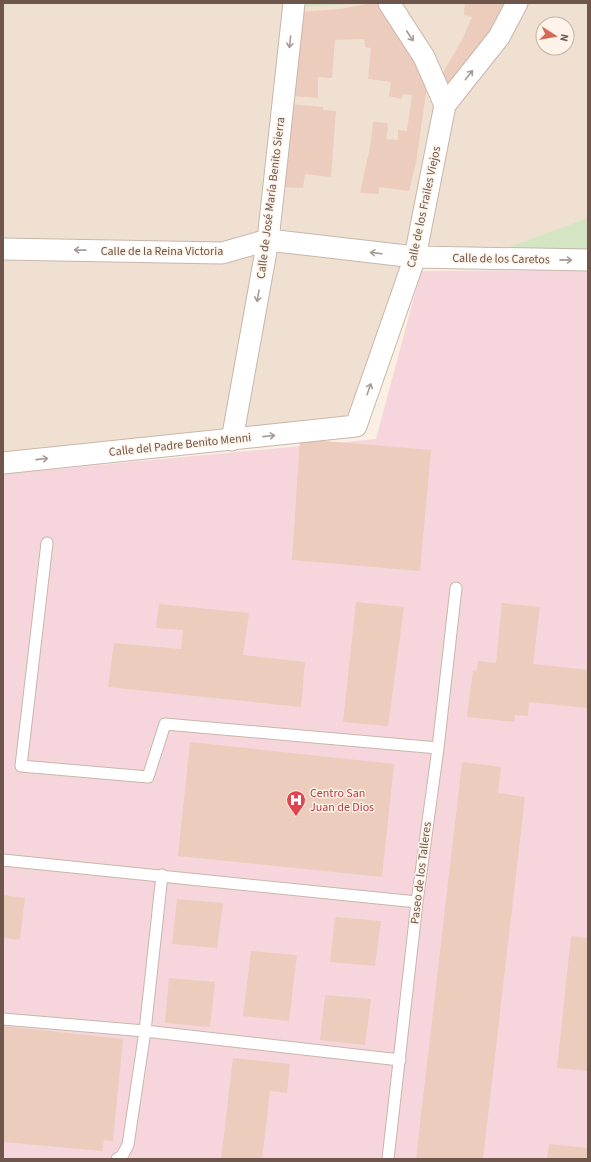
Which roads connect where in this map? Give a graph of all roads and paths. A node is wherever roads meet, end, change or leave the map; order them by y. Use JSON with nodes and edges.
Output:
{"nodes":[{"id":1,"x":294,"y":3,"type":"edge"},
{"id":2,"x":389,"y":3,"type":"edge"},
{"id":3,"x":518,"y":3,"type":"edge"},
{"id":4,"x":445,"y":105,"type":"junction"},
{"id":5,"x":268,"y":240,"type":"junction"},
{"id":6,"x":3,"y":249,"type":"edge"},
{"id":7,"x":415,"y":257,"type":"junction"},
{"id":8,"x":588,"y":260,"type":"edge"},
{"id":9,"x":356,"y":426,"type":"joint"},
{"id":10,"x":232,"y":440,"type":"junction"},
{"id":11,"x":3,"y":463,"type":"edge"},
{"id":12,"x":47,"y":543,"type":"dead end"},
{"id":13,"x":456,"y":588,"type":"dead end"},
{"id":14,"x":438,"y":748,"type":"junction"},
{"id":15,"x":3,"y":860,"type":"edge"},
{"id":16,"x":162,"y":875,"type":"junction"},
{"id":17,"x":417,"y":902,"type":"junction"},
{"id":18,"x":3,"y":1019,"type":"edge"},
{"id":19,"x":145,"y":1031,"type":"junction"},
{"id":20,"x":400,"y":1060,"type":"junction"},
{"id":21,"x":121,"y":1158,"type":"edge"},
{"id":22,"x":388,"y":1159,"type":"edge"}],
"edges":[{"from":1,"to":5,"type":"street","name":"Calle de José María Benito Sierra","one_way":true},
{"from":2,"to":4,"type":"street","one_way":true},
{"from":4,"to":3,"type":"street","name":"Calle de los Frailes Viejos","one_way":true},
{"from":4,"to":7,"type":"street","name":"Calle de los Frailes Viejos"},
{"from":5,"to":6,"type":"street","name":"Calle de la Reina Victoria","one_way":true},
{"from":7,"to":5,"type":"street","name":"Calle de la Reina Victoria","one_way":true},
{"from":5,"to":10,"type":"street","name":"Calle de José María Benito Sierra","one_way":true},
{"from":7,"to":8,"type":"street","name":"Calle de los Caretos","one_way":true},
{"from":9,"to":7,"type":"street","name":"Calle de los Frailes Viejos","one_way":true},
{"from":10,"to":9,"type":"street","name":"Calle del Padre Benito Menni","one_way":true},
{"from":11,"to":10,"type":"street","name":"Calle del Padre Benito Menni","one_way":true},
{"from":12,"to":14,"type":"lane"},
{"from":13,"to":14,"type":"lane","name":"Paseo de los Talleres"},
{"from":14,"to":17,"type":"lane","name":"Paseo de los Talleres"},
{"from":15,"to":16,"type":"lane"},
{"from":16,"to":17,"type":"lane"},
{"from":16,"to":19,"type":"lane"},
{"from":17,"to":20,"type":"lane","name":"Paseo de los Talleres"},
{"from":18,"to":19,"type":"lane"},
{"from":19,"to":20,"type":"lane"},
{"from":19,"to":21,"type":"lane"},
{"from":20,"to":22,"type":"lane","name":"Paseo de los Talleres"}]}
